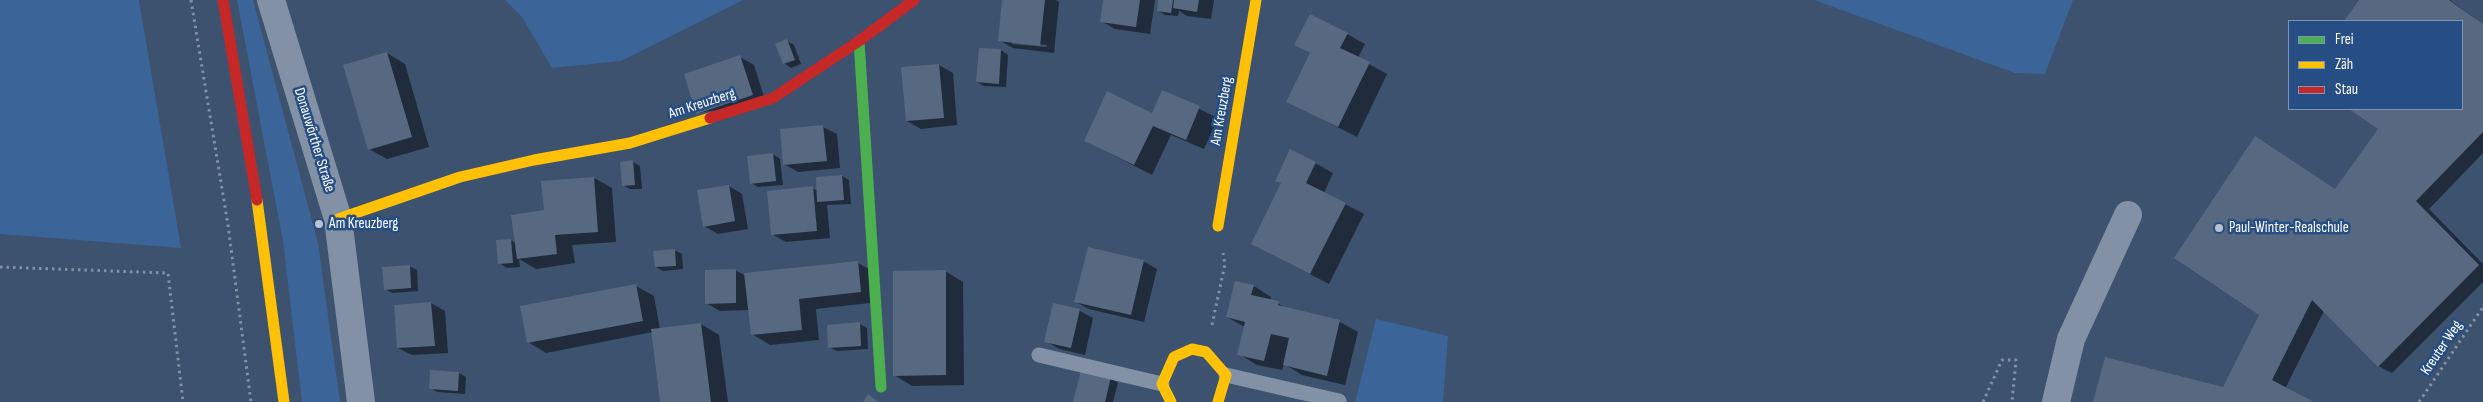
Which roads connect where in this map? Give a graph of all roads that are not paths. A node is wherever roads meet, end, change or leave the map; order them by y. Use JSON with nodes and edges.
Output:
{"nodes":[{"id":1,"x":223,"y":0,"type":"edge"},
{"id":2,"x":271,"y":0,"type":"edge"},
{"id":3,"x":914,"y":0,"type":"edge"},
{"id":4,"x":1256,"y":0,"type":"edge"},
{"id":5,"x":859,"y":41,"type":"junction"},
{"id":6,"x":2128,"y":215,"type":"dead end"},
{"id":7,"x":338,"y":219,"type":"junction"},
{"id":8,"x":1218,"y":226,"type":"road end"},
{"id":9,"x":1039,"y":355,"type":"dead end"},
{"id":10,"x":1226,"y":375,"type":"junction"},
{"id":11,"x":1162,"y":384,"type":"junction"},
{"id":12,"x":881,"y":387,"type":"dead end"},
{"id":13,"x":1339,"y":401,"type":"edge"},
{"id":14,"x":284,"y":402,"type":"edge"},
{"id":15,"x":361,"y":402,"type":"edge"},
{"id":16,"x":1171,"y":402,"type":"edge"},
{"id":17,"x":1218,"y":402,"type":"edge"},
{"id":18,"x":2056,"y":402,"type":"edge"}],
"edges":[{"from":1,"to":14,"type":"street"},
{"from":2,"to":7,"type":"street","name":"Donauwörther Straße"},
{"from":3,"to":5,"type":"street","name":"Am Kreuzberg"},
{"from":4,"to":8,"type":"street","name":"Am Kreuzberg"},
{"from":5,"to":7,"type":"street","name":"Am Kreuzberg"},
{"from":5,"to":12,"type":"street"},
{"from":6,"to":18,"type":"street"},
{"from":7,"to":15,"type":"street","name":"Donauwörther Straße"},
{"from":9,"to":11,"type":"lane"},
{"from":10,"to":11,"type":"street"},
{"from":10,"to":13,"type":"lane"},
{"from":10,"to":17,"type":"street"},
{"from":11,"to":16,"type":"street"}]}
